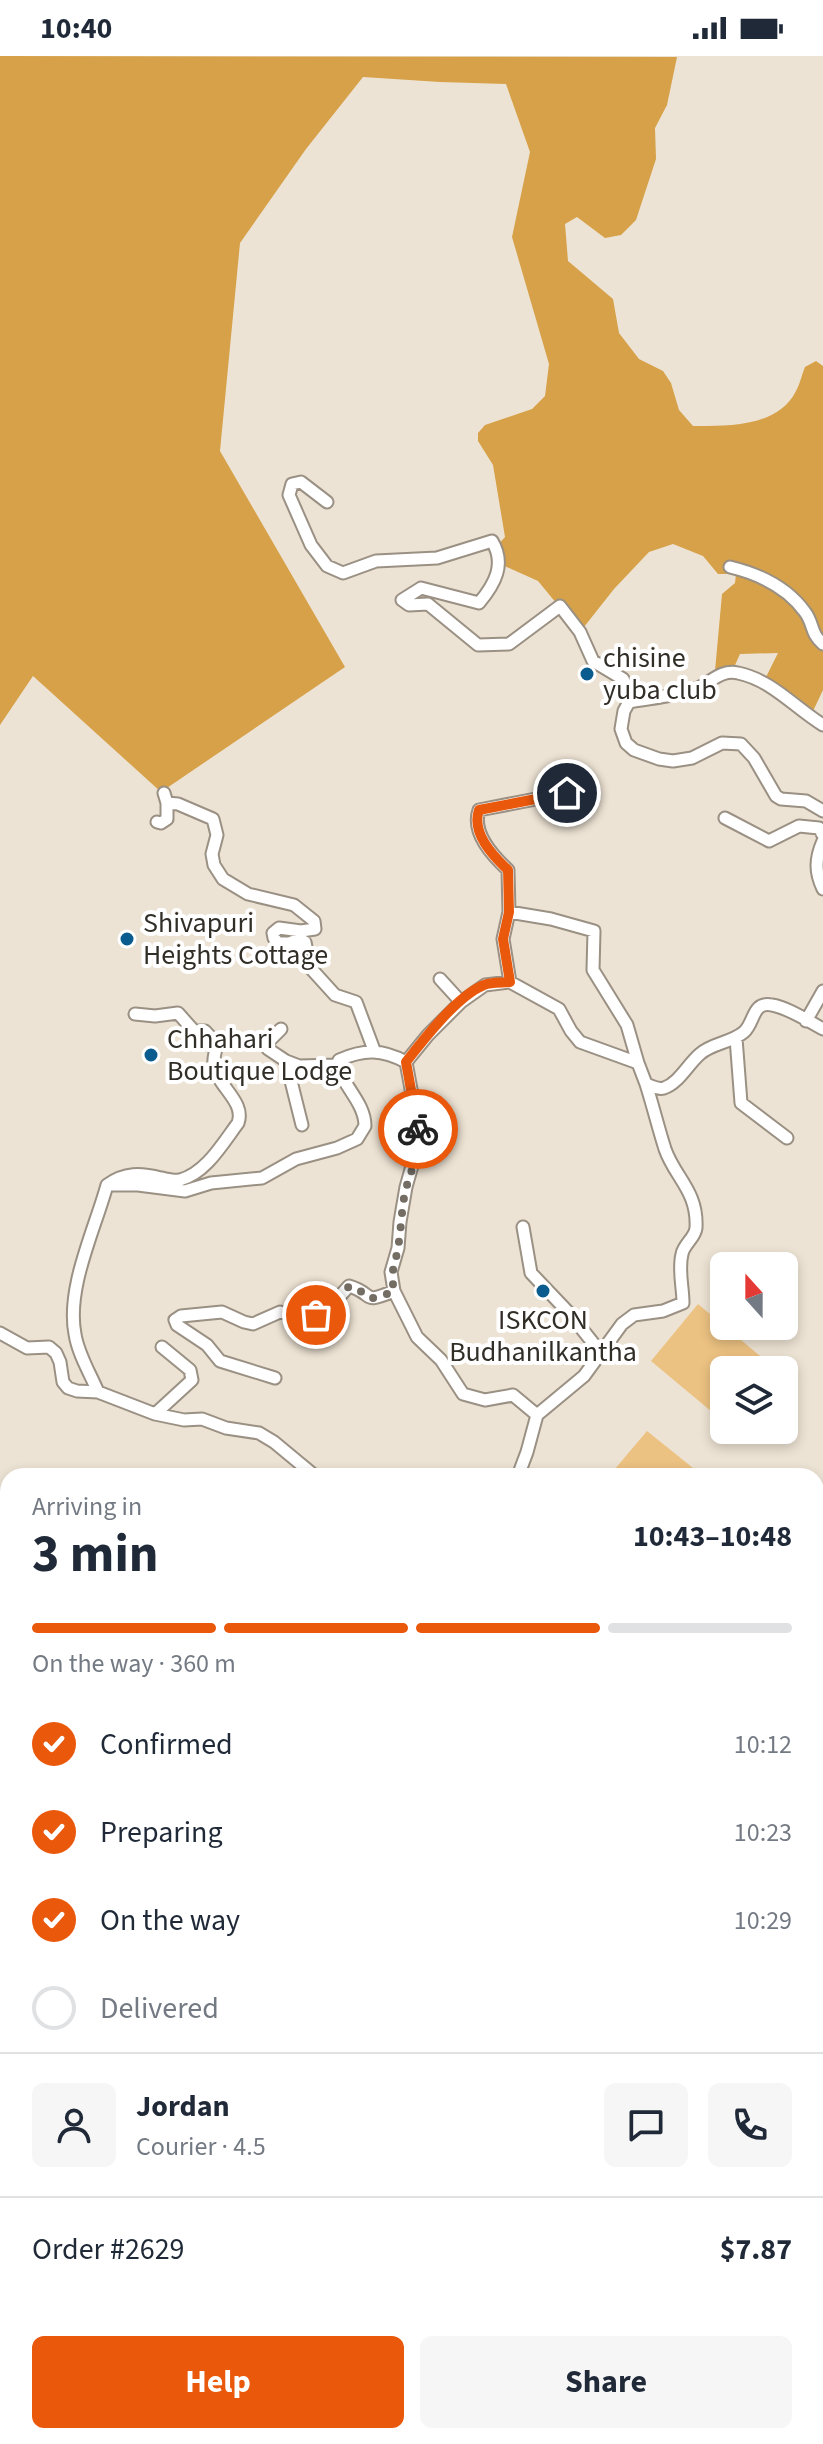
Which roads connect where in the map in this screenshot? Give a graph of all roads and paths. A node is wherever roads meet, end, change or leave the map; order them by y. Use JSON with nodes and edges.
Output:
{"nodes":[{"id":1,"x":327,"y":502,"type":"dead end"},
{"id":2,"x":730,"y":567,"type":"dead end"},
{"id":3,"x":823,"y":644,"type":"edge"},
{"id":4,"x":629,"y":702,"type":"junction"},
{"id":5,"x":823,"y":725,"type":"edge"},
{"id":6,"x":567,"y":793,"type":"dead end"},
{"id":7,"x":823,"y":811,"type":"edge"},
{"id":8,"x":725,"y":818,"type":"dead end"},
{"id":9,"x":157,"y":822,"type":"dead end"},
{"id":10,"x":823,"y":838,"type":"edge"},
{"id":11,"x":823,"y":889,"type":"edge"},
{"id":12,"x":509,"y":912,"type":"junction"},
{"id":13,"x":440,"y":979,"type":"dead end"},
{"id":14,"x":510,"y":982,"type":"junction"},
{"id":15,"x":823,"y":991,"type":"edge"},
{"id":16,"x":461,"y":1002,"type":"junction"},
{"id":17,"x":135,"y":1014,"type":"dead end"},
{"id":18,"x":806,"y":1021,"type":"junction"},
{"id":19,"x":281,"y":1029,"type":"dead end"},
{"id":20,"x":823,"y":1029,"type":"edge"},
{"id":21,"x":736,"y":1038,"type":"junction"},
{"id":22,"x":374,"y":1050,"type":"junction"},
{"id":23,"x":286,"y":1061,"type":"junction"},
{"id":24,"x":406,"y":1062,"type":"junction"},
{"id":25,"x":638,"y":1063,"type":"junction"},
{"id":26,"x":337,"y":1065,"type":"junction"},
{"id":27,"x":646,"y":1084,"type":"junction"},
{"id":28,"x":302,"y":1125,"type":"dead end"},
{"id":29,"x":787,"y":1138,"type":"dead end"},
{"id":30,"x":107,"y":1185,"type":"junction"},
{"id":31,"x":523,"y":1227,"type":"dead end"},
{"id":32,"x":394,"y":1291,"type":"junction"},
{"id":33,"x":0,"y":1333,"type":"edge"},
{"id":34,"x":162,"y":1347,"type":"dead end"},
{"id":35,"x":601,"y":1353,"type":"junction"},
{"id":36,"x":275,"y":1378,"type":"dead end"},
{"id":37,"x":98,"y":1392,"type":"junction"},
{"id":38,"x":155,"y":1414,"type":"junction"},
{"id":39,"x":537,"y":1415,"type":"junction"},
{"id":40,"x":305,"y":1468,"type":"edge"},
{"id":41,"x":521,"y":1468,"type":"edge"}],
"edges":[{"from":1,"to":4,"type":"street"},
{"from":2,"to":3,"type":"street"},
{"from":4,"to":5,"type":"street"},
{"from":4,"to":7,"type":"street"},
{"from":6,"to":12,"type":"street"},
{"from":8,"to":10,"type":"street"},
{"from":9,"to":22,"type":"street"},
{"from":10,"to":11,"type":"street"},
{"from":12,"to":14,"type":"street"},
{"from":12,"to":25,"type":"street"},
{"from":13,"to":16,"type":"street"},
{"from":14,"to":16,"type":"street"},
{"from":14,"to":25,"type":"street"},
{"from":15,"to":18,"type":"street"},
{"from":16,"to":24,"type":"street"},
{"from":17,"to":30,"type":"street"},
{"from":18,"to":20,"type":"street"},
{"from":18,"to":21,"type":"street"},
{"from":19,"to":23,"type":"street"},
{"from":21,"to":27,"type":"street"},
{"from":21,"to":29,"type":"street"},
{"from":22,"to":24,"type":"street"},
{"from":22,"to":26,"type":"street"},
{"from":23,"to":26,"type":"street"},
{"from":23,"to":28,"type":"street"},
{"from":24,"to":32,"type":"street"},
{"from":25,"to":27,"type":"street"},
{"from":26,"to":30,"type":"street"},
{"from":27,"to":35,"type":"street"},
{"from":30,"to":37,"type":"street"},
{"from":31,"to":35,"type":"street"},
{"from":32,"to":36,"type":"street"},
{"from":32,"to":39,"type":"street"},
{"from":33,"to":37,"type":"street"},
{"from":34,"to":38,"type":"street"},
{"from":35,"to":39,"type":"street"},
{"from":37,"to":38,"type":"street"},
{"from":38,"to":40,"type":"street"},
{"from":39,"to":41,"type":"street"}]}
